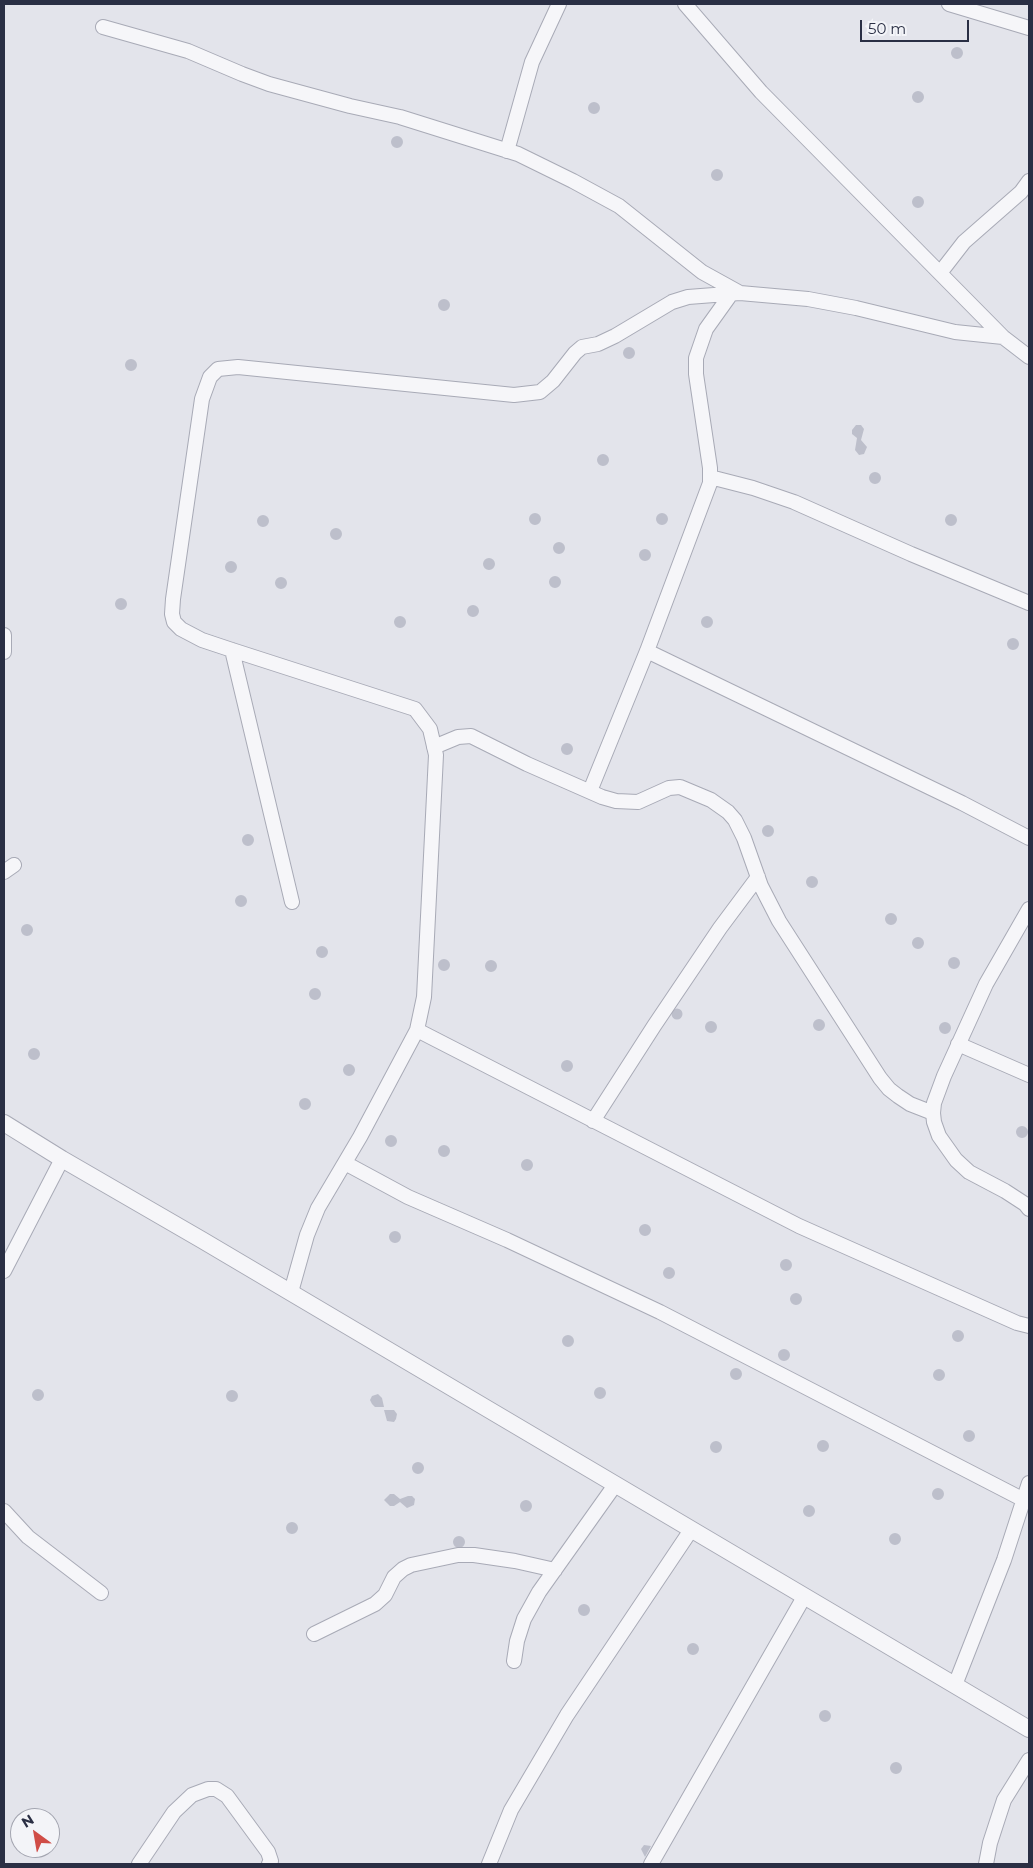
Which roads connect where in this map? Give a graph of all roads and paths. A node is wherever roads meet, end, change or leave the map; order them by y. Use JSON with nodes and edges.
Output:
{"nodes":[{"id":1,"x":559,"y":4,"type":"edge"},
{"id":2,"x":684,"y":4,"type":"edge"},
{"id":3,"x":949,"y":4,"type":"edge"},
{"id":4,"x":103,"y":27,"type":"dead end"},
{"id":5,"x":1029,"y":28,"type":"edge"},
{"id":6,"x":507,"y":151,"type":"junction"},
{"id":7,"x":1029,"y":181,"type":"edge"},
{"id":8,"x":940,"y":272,"type":"junction"},
{"id":9,"x":736,"y":294,"type":"junction"},
{"id":10,"x":1003,"y":337,"type":"junction"},
{"id":11,"x":1029,"y":357,"type":"edge"},
{"id":12,"x":710,"y":477,"type":"junction"},
{"id":13,"x":1029,"y":602,"type":"edge"},
{"id":14,"x":4,"y":635,"type":"edge"},
{"id":15,"x":232,"y":650,"type":"junction"},
{"id":16,"x":647,"y":651,"type":"junction"},
{"id":17,"x":4,"y":652,"type":"edge"},
{"id":18,"x":434,"y":746,"type":"junction"},
{"id":19,"x":590,"y":791,"type":"junction"},
{"id":20,"x":1029,"y":838,"type":"edge"},
{"id":21,"x":758,"y":876,"type":"junction"},
{"id":22,"x":292,"y":902,"type":"dead end"},
{"id":23,"x":1029,"y":909,"type":"edge"},
{"id":24,"x":417,"y":1030,"type":"junction"},
{"id":25,"x":958,"y":1044,"type":"junction"},
{"id":26,"x":1029,"y":1075,"type":"edge"},
{"id":27,"x":933,"y":1113,"type":"junction"},
{"id":28,"x":593,"y":1121,"type":"junction"},
{"id":29,"x":4,"y":1123,"type":"edge"},
{"id":30,"x":62,"y":1159,"type":"junction"},
{"id":31,"x":345,"y":1163,"type":"junction"},
{"id":32,"x":1029,"y":1209,"type":"edge"},
{"id":33,"x":4,"y":1271,"type":"edge"},
{"id":34,"x":291,"y":1292,"type":"junction"},
{"id":35,"x":1029,"y":1326,"type":"edge"},
{"id":36,"x":1029,"y":1483,"type":"edge"},
{"id":37,"x":615,"y":1485,"type":"junction"},
{"id":38,"x":1024,"y":1500,"type":"junction"},
{"id":39,"x":4,"y":1511,"type":"edge"},
{"id":40,"x":691,"y":1530,"type":"junction"},
{"id":41,"x":555,"y":1570,"type":"junction"},
{"id":42,"x":101,"y":1593,"type":"dead end"},
{"id":43,"x":804,"y":1597,"type":"junction"},
{"id":44,"x":314,"y":1634,"type":"dead end"},
{"id":45,"x":514,"y":1661,"type":"dead end"},
{"id":46,"x":954,"y":1685,"type":"junction"},
{"id":47,"x":1029,"y":1729,"type":"edge"},
{"id":48,"x":1029,"y":1760,"type":"edge"},
{"id":49,"x":139,"y":1864,"type":"edge"},
{"id":50,"x":270,"y":1864,"type":"edge"},
{"id":51,"x":489,"y":1864,"type":"edge"},
{"id":52,"x":651,"y":1864,"type":"edge"},
{"id":53,"x":986,"y":1864,"type":"edge"}],
"edges":[{"from":1,"to":6,"type":"street"},
{"from":2,"to":8,"type":"street"},
{"from":3,"to":5,"type":"street"},
{"from":4,"to":6,"type":"street"},
{"from":6,"to":9,"type":"street"},
{"from":7,"to":8,"type":"street"},
{"from":8,"to":10,"type":"street"},
{"from":9,"to":10,"type":"street"},
{"from":9,"to":12,"type":"street"},
{"from":9,"to":15,"type":"street"},
{"from":10,"to":11,"type":"street"},
{"from":12,"to":13,"type":"street"},
{"from":12,"to":16,"type":"street"},
{"from":14,"to":17,"type":"street"},
{"from":15,"to":18,"type":"street"},
{"from":15,"to":22,"type":"street"},
{"from":16,"to":19,"type":"street"},
{"from":16,"to":20,"type":"street"},
{"from":18,"to":19,"type":"street"},
{"from":18,"to":24,"type":"street"},
{"from":19,"to":21,"type":"street"},
{"from":21,"to":27,"type":"street"},
{"from":21,"to":28,"type":"street"},
{"from":23,"to":25,"type":"street"},
{"from":24,"to":28,"type":"street"},
{"from":24,"to":31,"type":"street"},
{"from":25,"to":26,"type":"street"},
{"from":25,"to":27,"type":"street"},
{"from":27,"to":32,"type":"street"},
{"from":28,"to":35,"type":"street"},
{"from":29,"to":30,"type":"street"},
{"from":30,"to":33,"type":"street"},
{"from":30,"to":34,"type":"street"},
{"from":31,"to":34,"type":"street"},
{"from":31,"to":38,"type":"street"},
{"from":34,"to":37,"type":"street"},
{"from":36,"to":38,"type":"street"},
{"from":37,"to":40,"type":"street"},
{"from":37,"to":41,"type":"street"},
{"from":38,"to":46,"type":"street"},
{"from":39,"to":42,"type":"street"},
{"from":40,"to":43,"type":"street"},
{"from":40,"to":51,"type":"street"},
{"from":41,"to":44,"type":"street"},
{"from":41,"to":45,"type":"street"},
{"from":43,"to":46,"type":"street"},
{"from":43,"to":52,"type":"street"},
{"from":46,"to":47,"type":"street"},
{"from":48,"to":53,"type":"street"},
{"from":49,"to":50,"type":"street"}]}
